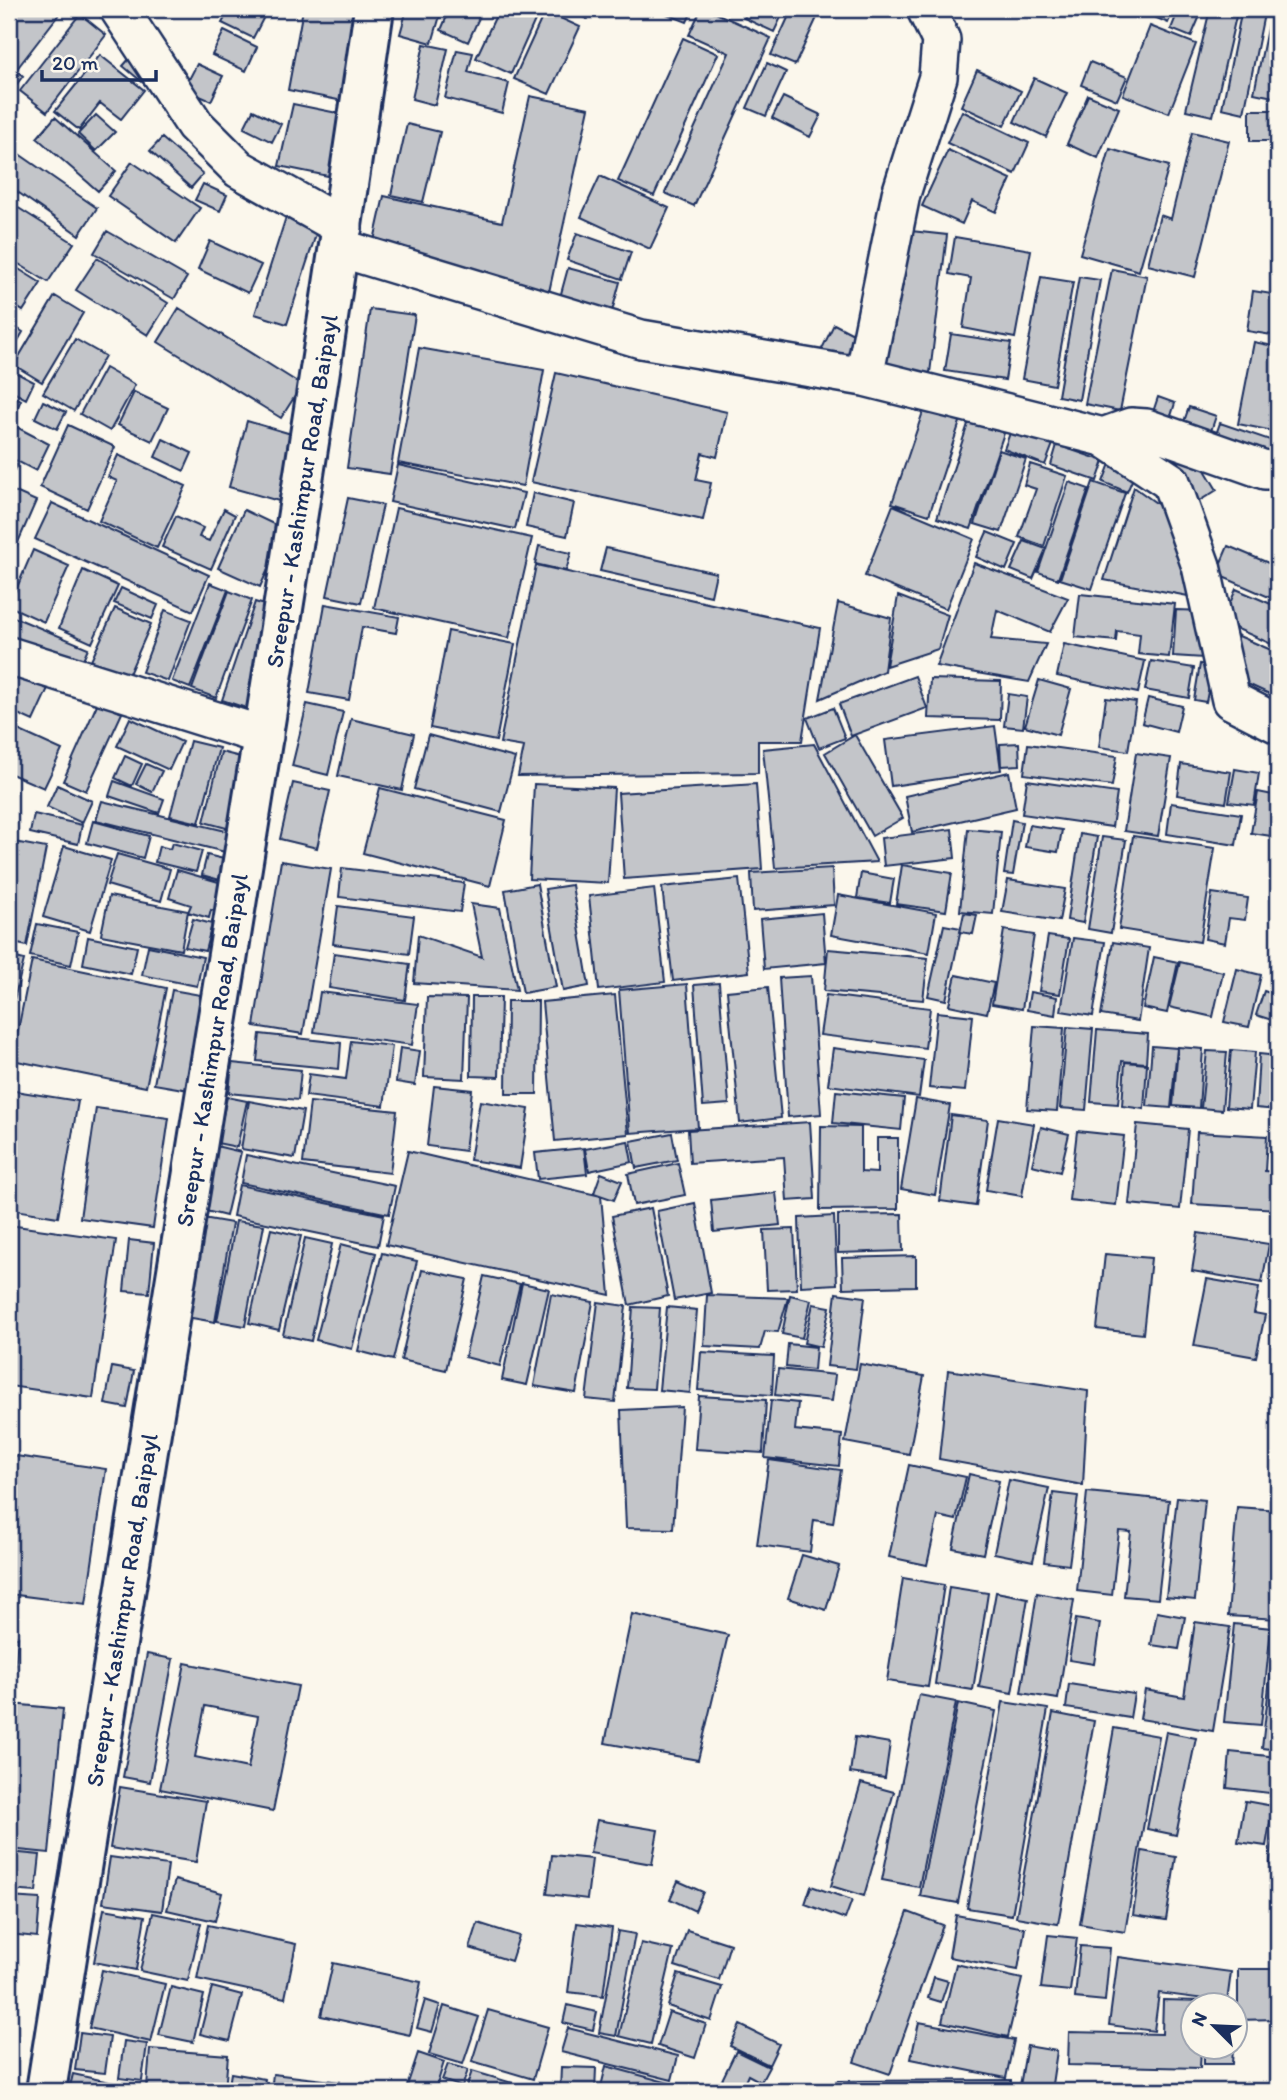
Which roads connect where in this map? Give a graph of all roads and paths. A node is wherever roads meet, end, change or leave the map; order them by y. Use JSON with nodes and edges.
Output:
{"nodes":[{"id":1,"x":119,"y":9,"type":"edge"},
{"id":2,"x":374,"y":9,"type":"edge"},
{"id":3,"x":926,"y":9,"type":"edge"},
{"id":4,"x":342,"y":237,"type":"junction"},
{"id":5,"x":864,"y":377,"type":"junction"},
{"id":6,"x":1103,"y":437,"type":"junction"},
{"id":7,"x":1278,"y":471,"type":"edge"},
{"id":8,"x":9,"y":656,"type":"edge"},
{"id":9,"x":1278,"y":724,"type":"edge"},
{"id":10,"x":264,"y":736,"type":"junction"},
{"id":11,"x":46,"y":2091,"type":"edge"}],
"edges":[{"from":1,"to":4,"type":"street"},
{"from":2,"to":4,"type":"street","name":"Sreepur - Kashimpur Road, Baipayl"},
{"from":3,"to":5,"type":"street"},
{"from":4,"to":5,"type":"street"},
{"from":4,"to":10,"type":"street","name":"Sreepur - Kashimpur Road, Baipayl"},
{"from":5,"to":6,"type":"street"},
{"from":6,"to":7,"type":"street"},
{"from":6,"to":9,"type":"street"},
{"from":8,"to":10,"type":"street"},
{"from":10,"to":11,"type":"street","name":"Sreepur - Kashimpur Road, Baipayl"}]}
